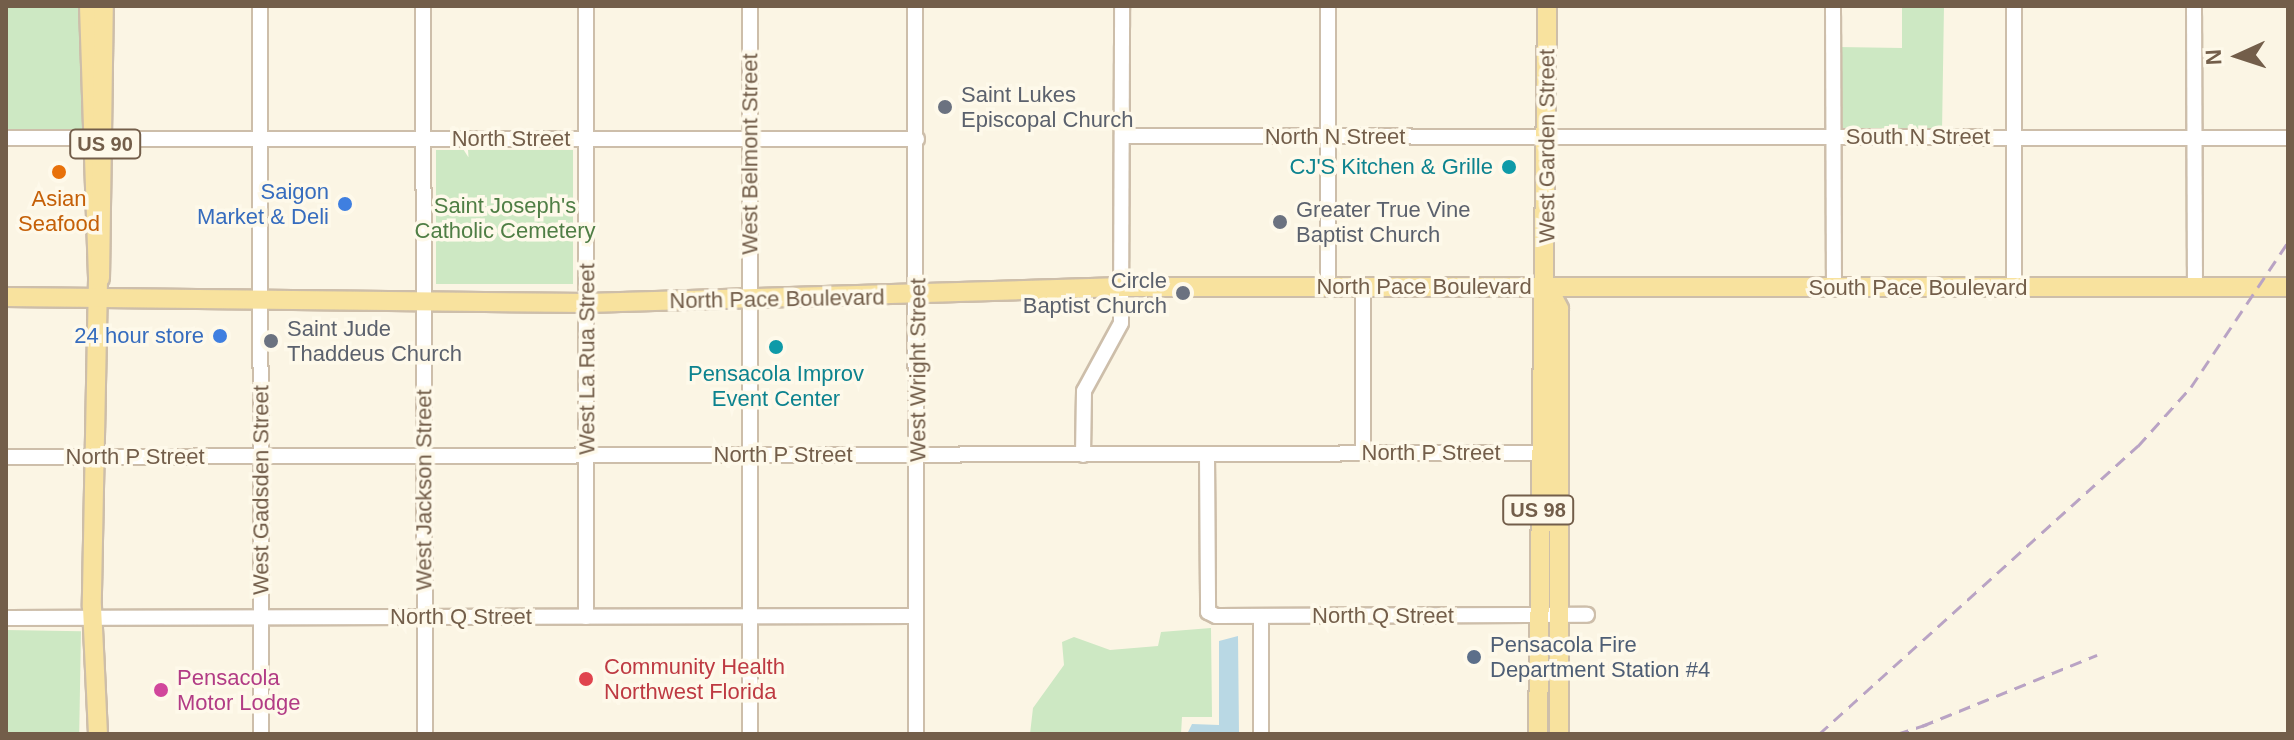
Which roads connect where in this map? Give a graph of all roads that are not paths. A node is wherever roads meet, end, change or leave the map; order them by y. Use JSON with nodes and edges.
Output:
{"nodes":[{"id":1,"x":89,"y":6,"type":"edge"},
{"id":2,"x":104,"y":6,"type":"edge"},
{"id":3,"x":260,"y":6,"type":"edge"},
{"id":4,"x":423,"y":6,"type":"edge"},
{"id":5,"x":586,"y":6,"type":"edge"},
{"id":6,"x":750,"y":6,"type":"edge"},
{"id":7,"x":915,"y":6,"type":"edge"},
{"id":8,"x":1122,"y":6,"type":"edge"},
{"id":9,"x":1328,"y":6,"type":"edge"},
{"id":10,"x":1547,"y":6,"type":"edge"},
{"id":11,"x":1833,"y":6,"type":"edge"},
{"id":12,"x":2014,"y":6,"type":"edge"},
{"id":13,"x":2194,"y":6,"type":"edge"},
{"id":14,"x":1122,"y":136,"type":"junction"},
{"id":15,"x":2195,"y":136,"type":"junction"},
{"id":16,"x":1328,"y":137,"type":"junction"},
{"id":17,"x":1833,"y":137,"type":"junction"},
{"id":18,"x":2014,"y":137,"type":"junction"},
{"id":19,"x":6,"y":138,"type":"edge"},
{"id":20,"x":260,"y":138,"type":"junction"},
{"id":21,"x":750,"y":138,"type":"junction"},
{"id":22,"x":1547,"y":138,"type":"junction"},
{"id":23,"x":2288,"y":138,"type":"edge"},
{"id":24,"x":97,"y":139,"type":"junction"},
{"id":25,"x":423,"y":139,"type":"junction"},
{"id":26,"x":586,"y":139,"type":"junction"},
{"id":27,"x":917,"y":139,"type":"junction"},
{"id":28,"x":1547,"y":286,"type":"junction"},
{"id":29,"x":1834,"y":286,"type":"junction"},
{"id":30,"x":1123,"y":287,"type":"junction"},
{"id":31,"x":2195,"y":287,"type":"junction"},
{"id":32,"x":2288,"y":287,"type":"edge"},
{"id":33,"x":1328,"y":288,"type":"junction"},
{"id":34,"x":1363,"y":288,"type":"junction"},
{"id":35,"x":98,"y":289,"type":"junction"},
{"id":36,"x":2014,"y":289,"type":"junction"},
{"id":37,"x":261,"y":296,"type":"junction"},
{"id":38,"x":6,"y":297,"type":"edge"},
{"id":39,"x":918,"y":297,"type":"junction"},
{"id":40,"x":750,"y":298,"type":"junction"},
{"id":41,"x":423,"y":303,"type":"junction"},
{"id":42,"x":587,"y":303,"type":"junction"},
{"id":43,"x":1363,"y":453,"type":"junction"},
{"id":44,"x":1559,"y":453,"type":"junction"},
{"id":45,"x":1539,"y":454,"type":"junction"},
{"id":46,"x":424,"y":455,"type":"junction"},
{"id":47,"x":749,"y":455,"type":"junction"},
{"id":48,"x":917,"y":455,"type":"junction"},
{"id":49,"x":1083,"y":455,"type":"junction"},
{"id":50,"x":1207,"y":455,"type":"junction"},
{"id":51,"x":586,"y":456,"type":"junction"},
{"id":52,"x":6,"y":457,"type":"edge"},
{"id":53,"x":97,"y":457,"type":"junction"},
{"id":54,"x":261,"y":457,"type":"junction"},
{"id":55,"x":1560,"y":614,"type":"junction"},
{"id":56,"x":1538,"y":615,"type":"junction"},
{"id":57,"x":1587,"y":615,"type":"dead end"},
{"id":58,"x":749,"y":616,"type":"junction"},
{"id":59,"x":916,"y":616,"type":"junction"},
{"id":60,"x":1261,"y":616,"type":"junction"},
{"id":61,"x":97,"y":617,"type":"junction"},
{"id":62,"x":261,"y":617,"type":"junction"},
{"id":63,"x":424,"y":617,"type":"junction"},
{"id":64,"x":586,"y":617,"type":"junction"},
{"id":65,"x":6,"y":618,"type":"edge"},
{"id":66,"x":98,"y":734,"type":"edge"},
{"id":67,"x":261,"y":734,"type":"edge"},
{"id":68,"x":425,"y":734,"type":"edge"},
{"id":69,"x":750,"y":734,"type":"edge"},
{"id":70,"x":916,"y":734,"type":"edge"},
{"id":71,"x":1261,"y":734,"type":"edge"},
{"id":72,"x":1538,"y":734,"type":"edge"},
{"id":73,"x":1559,"y":734,"type":"edge"}],
"edges":[{"from":1,"to":24,"type":"main road","number":"US 90"},
{"from":2,"to":24,"type":"main road","number":"US 90"},
{"from":3,"to":20,"type":"street","name":"West Gadsden Street"},
{"from":4,"to":25,"type":"street","name":"West Jackson Street"},
{"from":5,"to":26,"type":"street","name":"West La Rua Street"},
{"from":6,"to":21,"type":"street","name":"West Belmont Street"},
{"from":7,"to":27,"type":"street","name":"West Wright Street"},
{"from":8,"to":14,"type":"street"},
{"from":9,"to":16,"type":"street"},
{"from":10,"to":22,"type":"main road","name":"West Garden Street"},
{"from":11,"to":17,"type":"street"},
{"from":12,"to":18,"type":"street"},
{"from":13,"to":15,"type":"street"},
{"from":14,"to":16,"type":"street","name":"North N Street"},
{"from":14,"to":30,"type":"street"},
{"from":15,"to":18,"type":"street","name":"South N Street"},
{"from":15,"to":23,"type":"street","name":"South N Street"},
{"from":15,"to":31,"type":"street"},
{"from":16,"to":22,"type":"street","name":"North N Street"},
{"from":16,"to":33,"type":"street"},
{"from":17,"to":18,"type":"street","name":"South N Street"},
{"from":17,"to":22,"type":"street","name":"South N Street"},
{"from":17,"to":29,"type":"street"},
{"from":18,"to":36,"type":"street"},
{"from":19,"to":24,"type":"street"},
{"from":20,"to":24,"type":"street","name":"North Street"},
{"from":20,"to":25,"type":"street","name":"North Street"},
{"from":20,"to":37,"type":"street","name":"West Gadsden Street"},
{"from":21,"to":26,"type":"street","name":"North Street"},
{"from":21,"to":27,"type":"street","name":"North Street"},
{"from":21,"to":40,"type":"street","name":"West Belmont Street"},
{"from":22,"to":28,"type":"main road","name":"West Garden Street"},
{"from":24,"to":35,"type":"main road","number":"US 90"},
{"from":25,"to":26,"type":"street","name":"North Street"},
{"from":25,"to":41,"type":"street","name":"West Jackson Street"},
{"from":26,"to":42,"type":"street","name":"West La Rua Street"},
{"from":27,"to":39,"type":"street","name":"West Wright Street"},
{"from":28,"to":29,"type":"main road","name":"South Pace Boulevard"},
{"from":28,"to":34,"type":"main road","name":"North Pace Boulevard"},
{"from":28,"to":44,"type":"main road","number":"US 98"},
{"from":28,"to":45,"type":"main road","number":"US 98"},
{"from":29,"to":36,"type":"main road","name":"South Pace Boulevard"},
{"from":30,"to":33,"type":"main road","name":"North Pace Boulevard"},
{"from":30,"to":39,"type":"main road","name":"North Pace Boulevard"},
{"from":30,"to":49,"type":"street"},
{"from":31,"to":32,"type":"main road","name":"South Pace Boulevard"},
{"from":31,"to":36,"type":"main road","name":"South Pace Boulevard"},
{"from":33,"to":34,"type":"main road","name":"North Pace Boulevard"},
{"from":34,"to":43,"type":"street"},
{"from":35,"to":37,"type":"main road","name":"North Pace Boulevard"},
{"from":35,"to":38,"type":"main road","name":"North Pace Boulevard"},
{"from":35,"to":53,"type":"main road","number":"US 90"},
{"from":37,"to":41,"type":"main road","name":"North Pace Boulevard"},
{"from":37,"to":54,"type":"street","name":"West Gadsden Street"},
{"from":39,"to":40,"type":"main road","name":"North Pace Boulevard"},
{"from":39,"to":48,"type":"street","name":"West Wright Street"},
{"from":40,"to":42,"type":"main road","name":"North Pace Boulevard"},
{"from":40,"to":47,"type":"street","name":"West Belmont Street"},
{"from":41,"to":42,"type":"main road","name":"North Pace Boulevard"},
{"from":41,"to":46,"type":"street","name":"West Jackson Street"},
{"from":42,"to":51,"type":"street","name":"West La Rua Street"},
{"from":43,"to":45,"type":"street","name":"North P Street"},
{"from":43,"to":50,"type":"street","name":"North P Street"},
{"from":44,"to":45,"type":"street","name":"North P Street"},
{"from":44,"to":55,"type":"main road","number":"US 98"},
{"from":45,"to":56,"type":"main road","number":"US 98"},
{"from":46,"to":51,"type":"street","name":"North P Street"},
{"from":46,"to":54,"type":"street","name":"North P Street"},
{"from":46,"to":63,"type":"street","name":"West Jackson Street"},
{"from":47,"to":48,"type":"street","name":"North P Street"},
{"from":47,"to":51,"type":"street","name":"North P Street"},
{"from":47,"to":58,"type":"street","name":"West Belmont Street"},
{"from":48,"to":49,"type":"street","name":"North P Street"},
{"from":48,"to":59,"type":"street","name":"West Wright Street"},
{"from":49,"to":50,"type":"street","name":"North P Street"},
{"from":50,"to":60,"type":"street","name":"North Q Street"},
{"from":51,"to":64,"type":"street","name":"West La Rua Street"},
{"from":52,"to":53,"type":"street","name":"North P Street"},
{"from":53,"to":54,"type":"street","name":"North P Street"},
{"from":53,"to":61,"type":"main road","number":"US 90"},
{"from":54,"to":62,"type":"street","name":"West Gadsden Street"},
{"from":55,"to":56,"type":"street","name":"North Q Street"},
{"from":55,"to":57,"type":"street","name":"North Q Street"},
{"from":55,"to":73,"type":"main road","number":"US 98"},
{"from":56,"to":60,"type":"street","name":"North Q Street"},
{"from":56,"to":72,"type":"main road","number":"US 98"},
{"from":58,"to":59,"type":"street","name":"North Q Street"},
{"from":58,"to":64,"type":"street","name":"North Q Street"},
{"from":58,"to":69,"type":"street","name":"West Belmont Street"},
{"from":59,"to":70,"type":"street","name":"West Wright Street"},
{"from":60,"to":71,"type":"street"},
{"from":61,"to":62,"type":"street","name":"North Q Street"},
{"from":61,"to":65,"type":"street","name":"North Q Street"},
{"from":61,"to":66,"type":"main road","number":"US 90"},
{"from":62,"to":63,"type":"street","name":"North Q Street"},
{"from":62,"to":67,"type":"street","name":"West Gadsden Street"},
{"from":63,"to":64,"type":"street","name":"North Q Street"},
{"from":63,"to":68,"type":"street","name":"West Jackson Street"}]}
